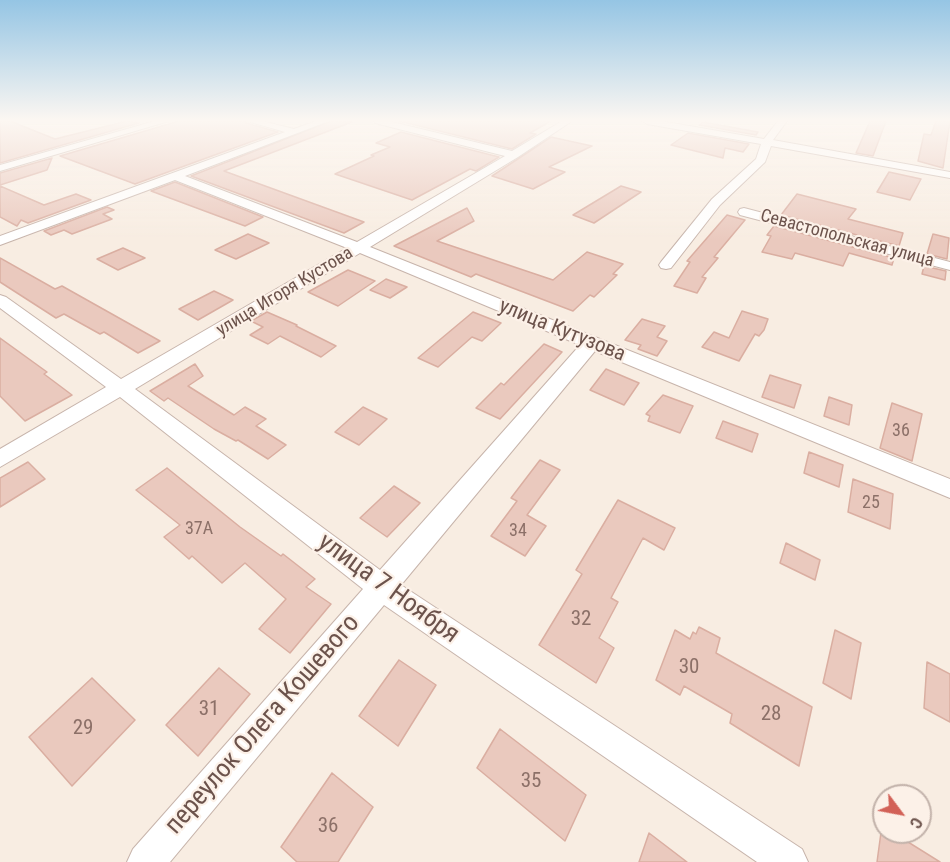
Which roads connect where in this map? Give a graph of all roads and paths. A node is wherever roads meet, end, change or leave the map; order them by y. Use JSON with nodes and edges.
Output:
{"nodes":[{"id":1,"x":24,"y":161,"type":"edge"},
{"id":2,"x":214,"y":161,"type":"edge"},
{"id":3,"x":504,"y":161,"type":"edge"},
{"id":4,"x":760,"y":161,"type":"edge"},
{"id":5,"x":874,"y":161,"type":"edge"},
{"id":6,"x":0,"y":168,"type":"edge"},
{"id":7,"x":950,"y":175,"type":"edge"},
{"id":8,"x":174,"y":176,"type":"junction"},
{"id":9,"x":744,"y":212,"type":"dead end"},
{"id":10,"x":0,"y":241,"type":"edge"},
{"id":11,"x":359,"y":248,"type":"junction"},
{"id":12,"x":666,"y":265,"type":"dead end"},
{"id":13,"x":950,"y":266,"type":"edge"},
{"id":14,"x":0,"y":300,"type":"edge"},
{"id":15,"x":592,"y":343,"type":"junction"},
{"id":16,"x":122,"y":389,"type":"junction"},
{"id":17,"x":0,"y":459,"type":"edge"},
{"id":18,"x":950,"y":489,"type":"edge"},
{"id":19,"x":381,"y":587,"type":"junction"},
{"id":20,"x":146,"y":862,"type":"edge"},
{"id":21,"x":789,"y":862,"type":"edge"}],
"edges":[{"from":1,"to":6,"type":"street"},
{"from":2,"to":8,"type":"street"},
{"from":3,"to":11,"type":"street","name":"улица Игоря Кустова"},
{"from":4,"to":12,"type":"street"},
{"from":5,"to":7,"type":"street"},
{"from":8,"to":10,"type":"street"},
{"from":8,"to":11,"type":"street","name":"улица Кутузова"},
{"from":9,"to":13,"type":"street","name":"Севастопольская улица"},
{"from":11,"to":15,"type":"street","name":"улица Кутузова"},
{"from":11,"to":16,"type":"street","name":"улица Игоря Кустова"},
{"from":14,"to":16,"type":"street","name":"улица 7 Ноября"},
{"from":15,"to":18,"type":"street","name":"улица Кутузова"},
{"from":15,"to":19,"type":"street","name":"переулок Олега Кошевого"},
{"from":16,"to":17,"type":"street","name":"улица Игоря Кустова"},
{"from":16,"to":19,"type":"street","name":"улица 7 Ноября"},
{"from":19,"to":20,"type":"street","name":"переулок Олега Кошевого"},
{"from":19,"to":21,"type":"street","name":"улица 7 Ноября"}]}
